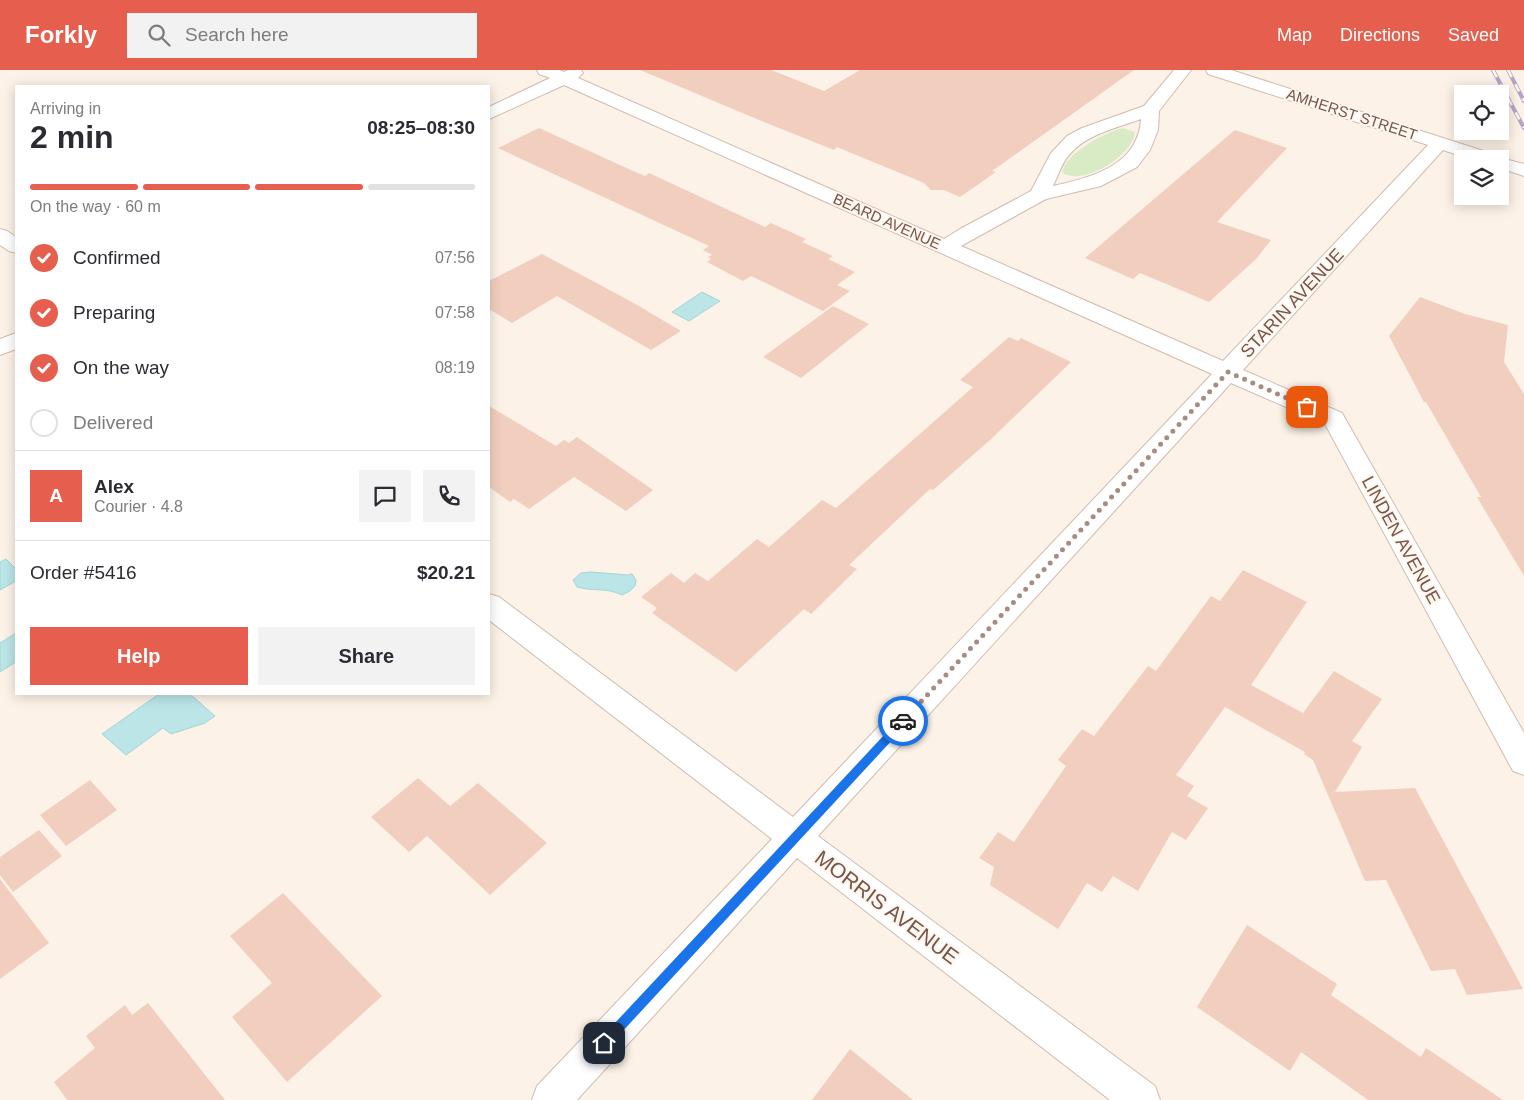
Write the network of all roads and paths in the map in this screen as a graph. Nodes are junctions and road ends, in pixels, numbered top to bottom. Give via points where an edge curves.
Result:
1 (546, 70) edge
2 (1183, 70) edge
3 (1219, 71) edge
4 (573, 74) edge
5 (1150, 110) junction
6 (490, 114) edge
7 (1440, 143) junction
8 (1463, 150) edge
9 (1509, 165) edge
10 (1524, 170) edge
11 (1039, 196) junction
12 (0, 235) edge
13 (15, 246) edge
14 (946, 247) junction
15 (15, 340) edge
16 (0, 348) edge
17 (1228, 372) junction
18 (490, 606) edge
19 (1524, 762) edge
20 (795, 838) junction
21 (552, 1100) edge
22 (1141, 1100) edge

1 - 4 street, BEARD AVENUE
2 - 5 street
3 - 7 street, AMHERST STREET
4 - 6 street
4 - 14 street, BEARD AVENUE
5 - 11 street via 1074,140 1060,153
5 - 11 street via 1149,130 1144,143 1130,162 1094,182
7 - 8 street, AMHERST STREET
7 - 17 street, STARIN AVENUE
9 - 10 street
11 - 14 street
12 - 13 street
14 - 17 street, BEARD AVENUE
15 - 16 street
17 - 19 street, LINDEN AVENUE via 1334,419
17 - 20 street, STARIN AVENUE
18 - 20 street, MORRIS AVENUE
20 - 21 street, STARIN AVENUE
20 - 22 street, MORRIS AVENUE

